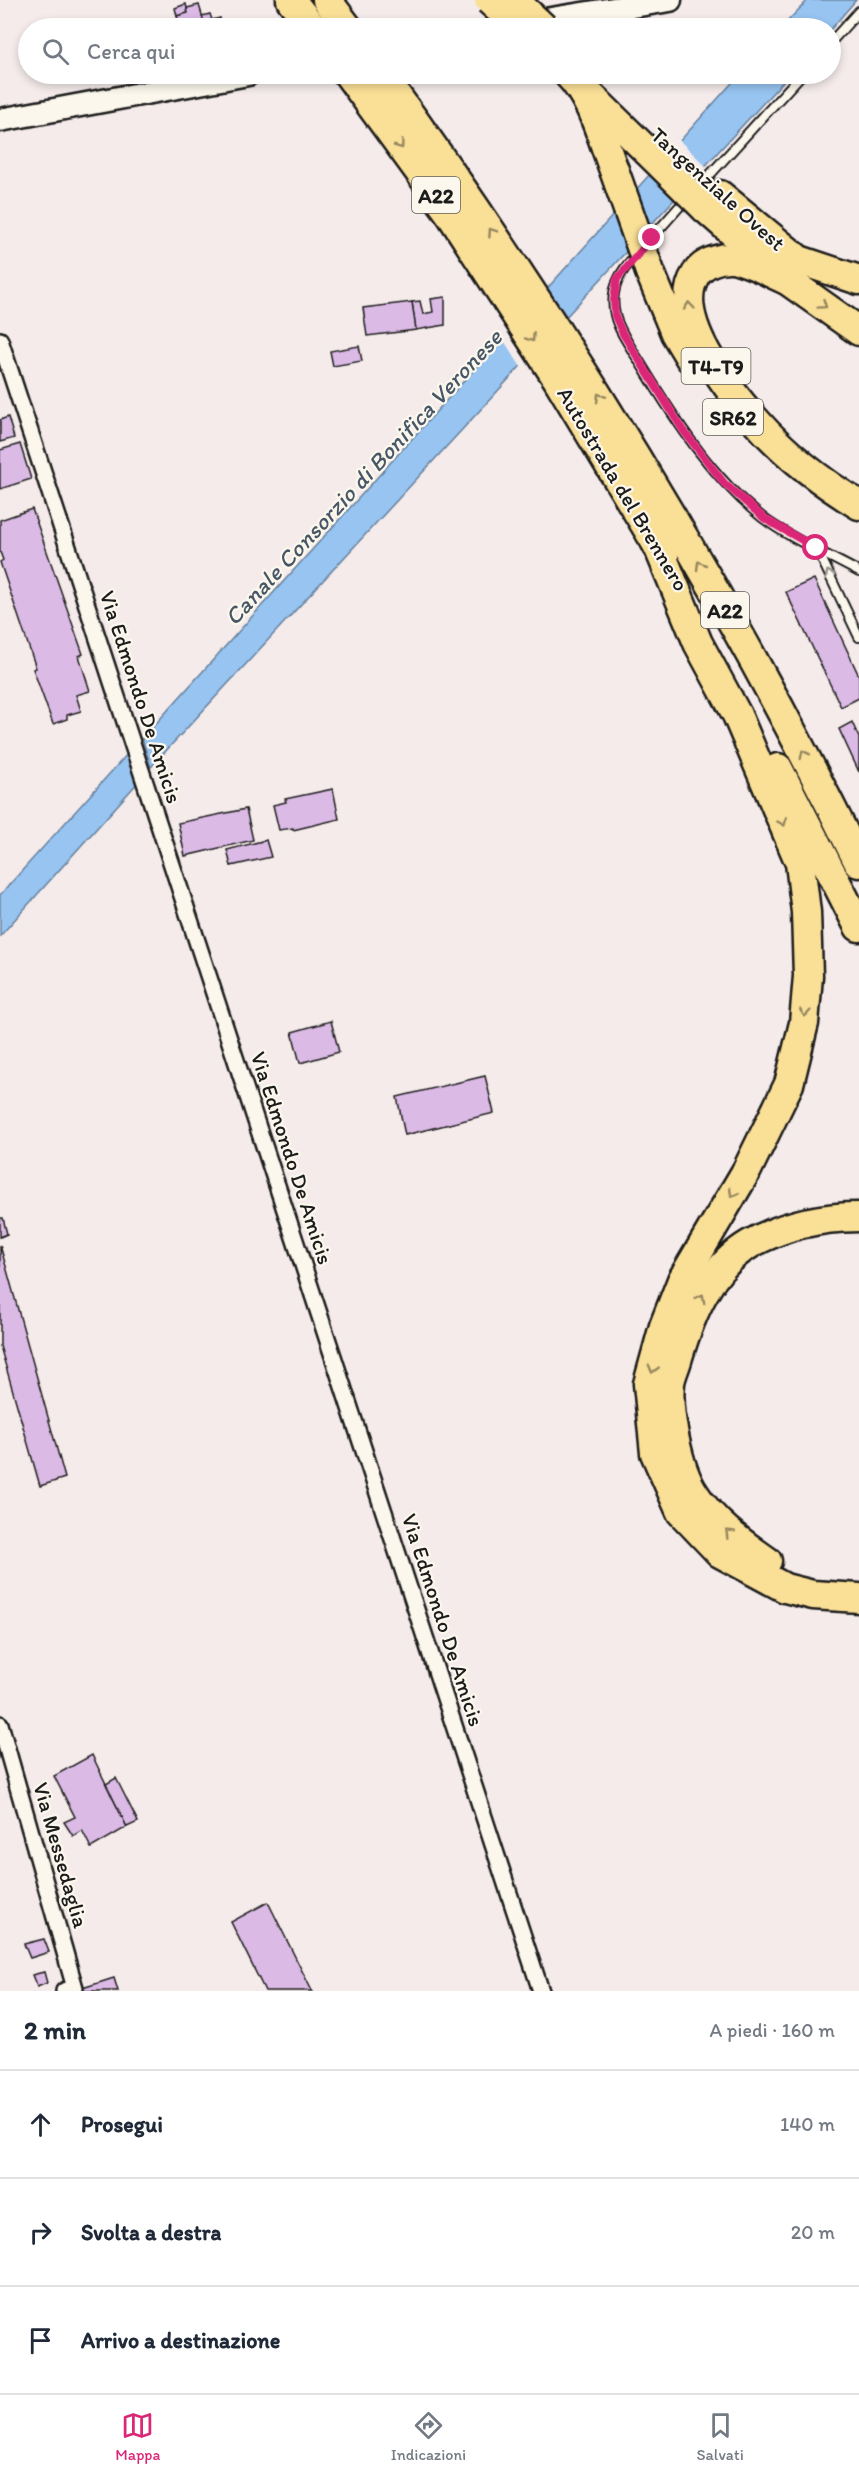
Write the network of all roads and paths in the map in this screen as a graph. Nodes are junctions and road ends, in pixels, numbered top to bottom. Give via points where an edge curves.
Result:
1 (489, 0) edge
2 (514, 0) edge
3 (670, 0) edge
4 (581, 6) edge
5 (859, 11) edge
6 (509, 18) edge
7 (533, 18) edge
8 (534, 18) edge
9 (841, 32) edge
10 (194, 84) edge
11 (581, 84) edge
12 (587, 84) edge
13 (793, 84) edge
14 (380, 87) edge
15 (0, 120) edge
16 (793, 270) junction
17 (859, 280) edge
18 (859, 292) edge
19 (859, 331) edge
20 (0, 340) edge
21 (569, 372) junction
22 (859, 505) edge
23 (859, 526) edge
24 (655, 539) junction
25 (816, 548) junction
26 (859, 572) edge
27 (859, 637) edge
28 (859, 862) edge
29 (859, 927) edge
30 (859, 1217) edge
31 (859, 1579) edge
32 (859, 1598) edge
33 (0, 1724) edge
34 (64, 1991) edge
35 (541, 1991) edge

1 - 6 highway, bridge
2 - 7 highway, bridge
3 - 4 main road
4 - 8 main road
5 - 9 lane
10 - 15 main road
11 - 23 highway, Tangenziale Ovest / SR62, bridge via 650,272 675,333 696,368 750,440 782,472
12 - 16 highway, Tangenziale Ovest / SR62 via 712,202
13 - 25 lane via 628,263 617,279 614,300 615,316 623,334 683,430 724,483 765,519
14 - 21 highway, Autostrada del Brennero / A22 via 451,215 514,288
16 - 17 highway, Tangenziale Ovest / SR62
16 - 18 highway
16 -> 19 highway
22 -> 16 highway, T4-T9 via 807,469 755,420 720,374 692,323 688,297 691,282 706,264 730,258
20 - 35 street, Via Edmondo De Amicis
21 - 24 highway, Autostrada del Brennero / A22
28 -> 21 highway, Autostrada del Brennero / A22 via 764,677 671,513
24 - 29 highway, Autostrada del Brennero / A22
24 -> 32 highway via 698,643 737,715 800,864 808,976 804,1023 789,1084 747,1170 682,1280 664,1326 648,1384 655,1453 681,1512 720,1554 785,1588 813,1595
25 - 26 lane
27 -> 25 lane
31 -> 30 highway via 810,1576 770,1563 731,1536 693,1493 673,1435 670,1383 698,1302 722,1268 748,1245 803,1222
33 - 34 street, Via Messedaglia via 75,1988

